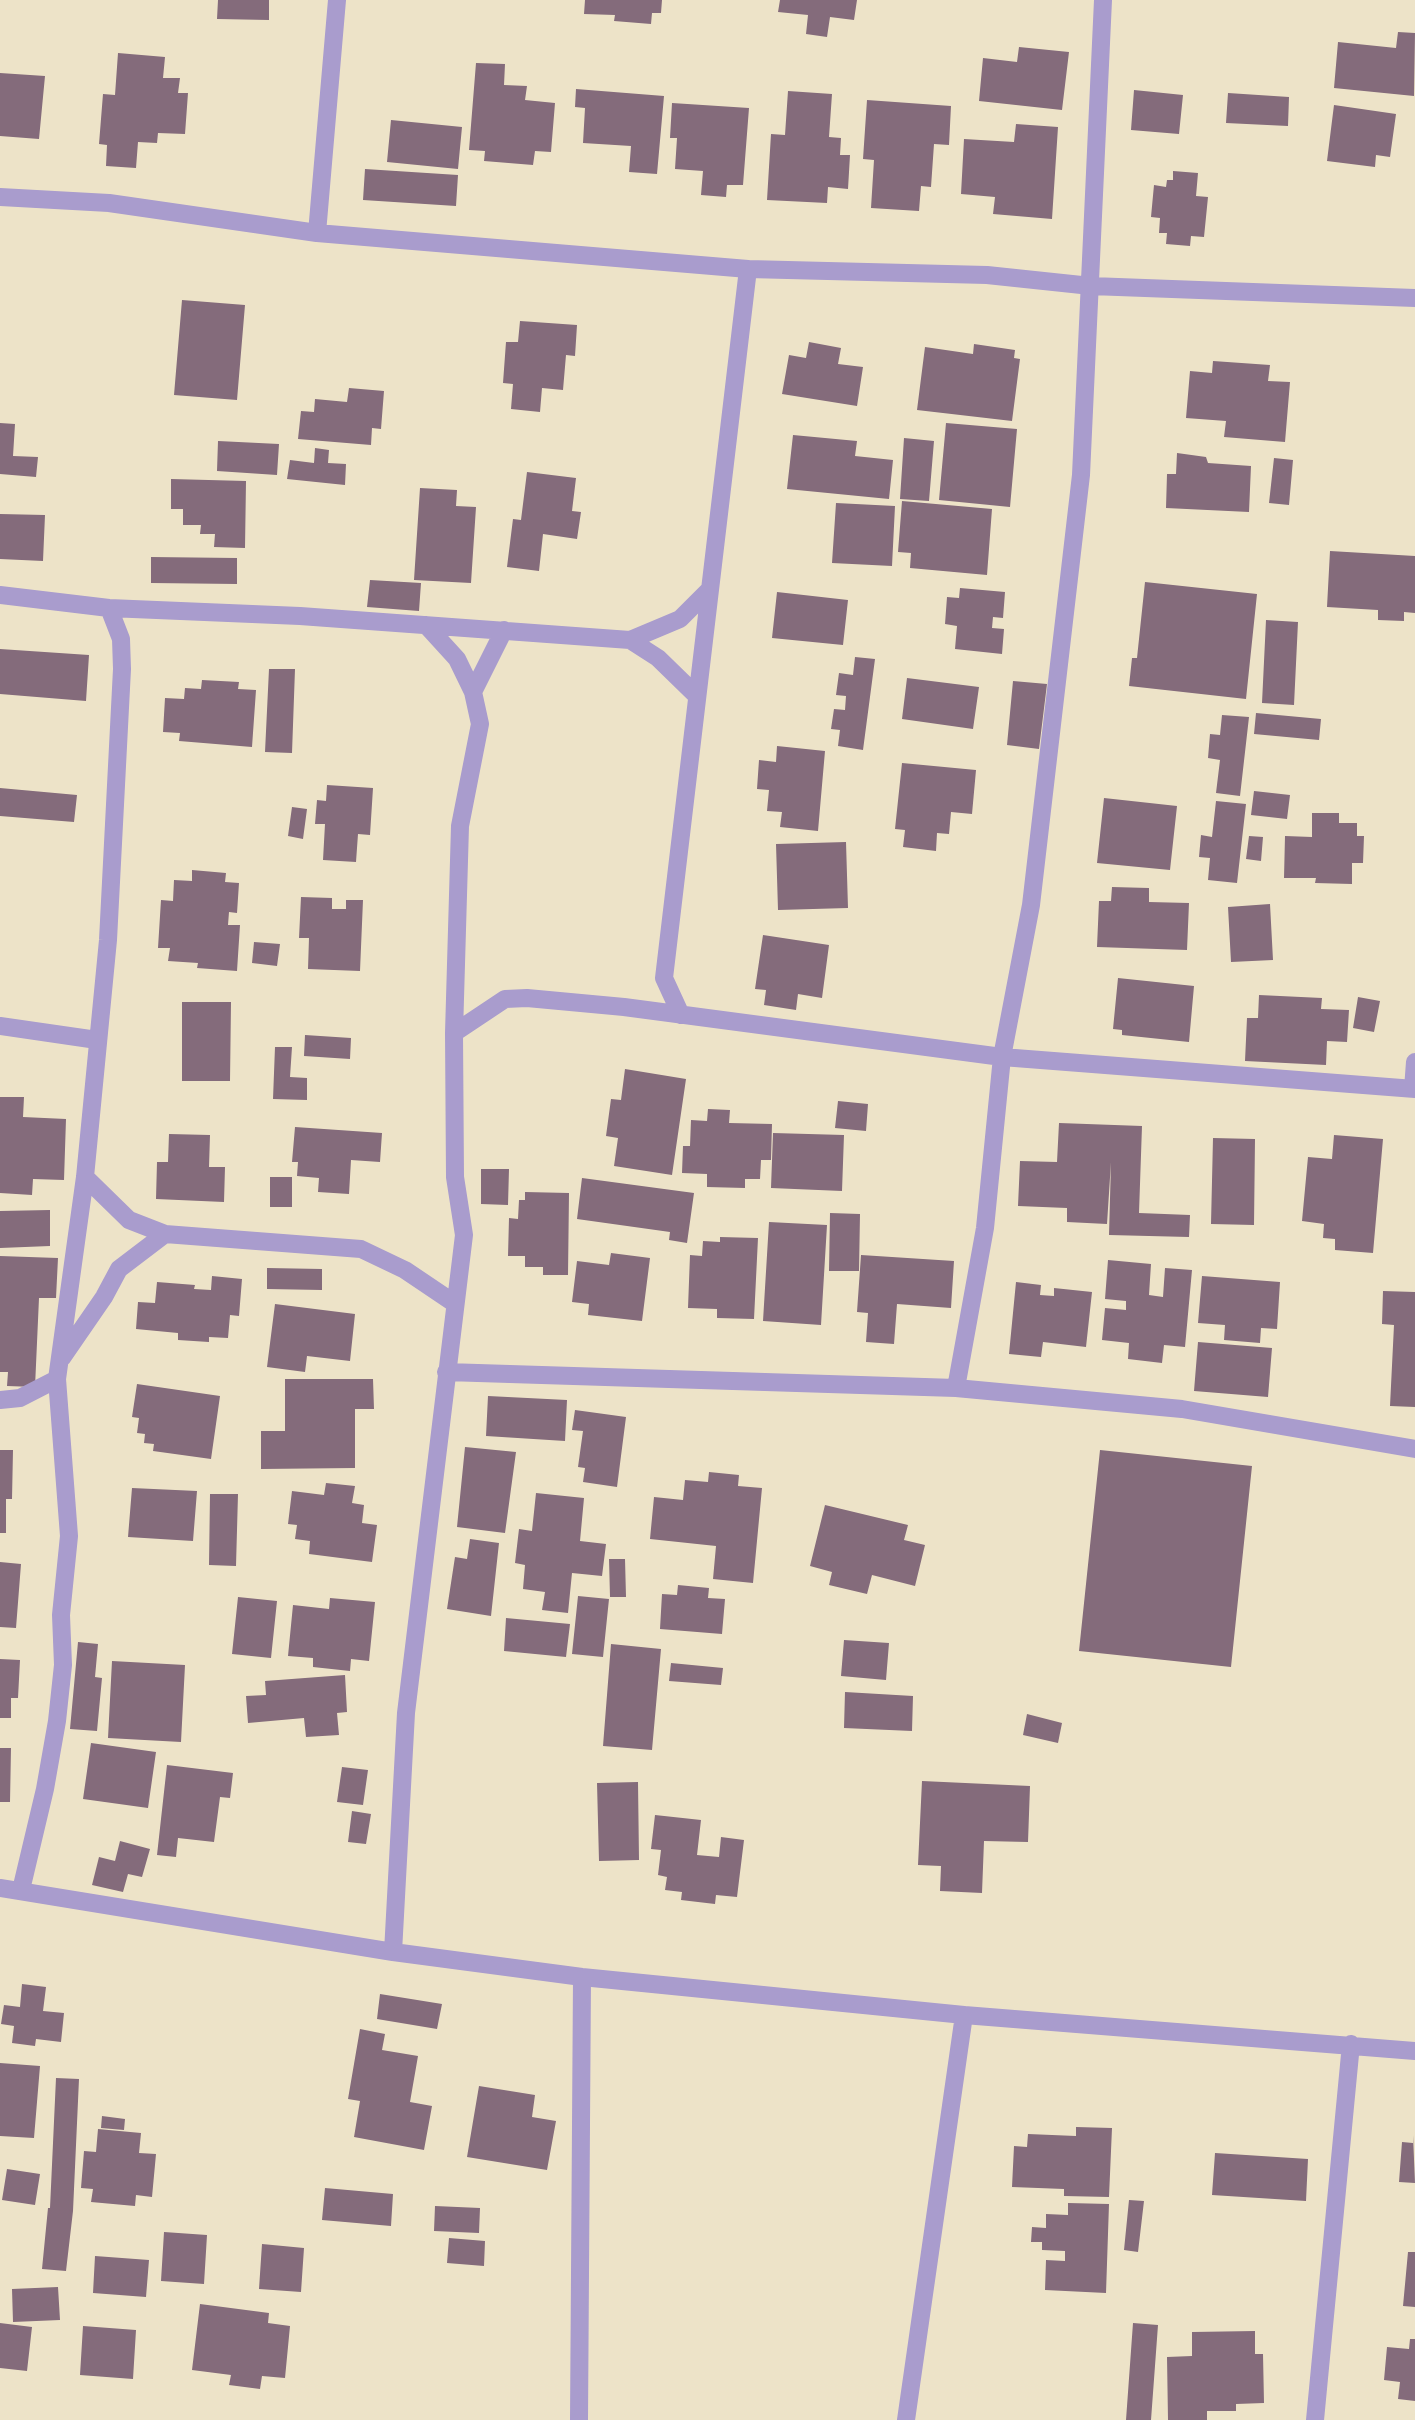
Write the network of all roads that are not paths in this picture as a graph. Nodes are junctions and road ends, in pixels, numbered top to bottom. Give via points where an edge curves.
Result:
1 (337, 0) edge
2 (1103, 0) edge
3 (0, 197) edge
4 (317, 232) junction
5 (748, 269) junction
6 (1091, 286) junction
7 (1415, 298) edge
8 (709, 590) junction
9 (0, 595) edge
10 (109, 608) junction
11 (426, 625) junction
12 (504, 630) junction
13 (630, 640) junction
14 (473, 692) junction
15 (697, 696) junction
16 (681, 1015) junction
17 (0, 1026) edge
18 (454, 1033) junction
19 (97, 1040) junction
20 (1002, 1057) junction
21 (1415, 1062) edge
22 (1414, 1089) edge
23 (85, 1177) junction
24 (165, 1234) junction
25 (454, 1303) junction
26 (58, 1370) junction
27 (446, 1372) junction
28 (956, 1388) junction
29 (0, 1400) edge
30 (1415, 1449) edge
31 (0, 1888) edge
32 (21, 1890) junction
33 (393, 1952) junction
34 (582, 1977) junction
35 (964, 2015) junction
36 (1351, 2044) junction
37 (1415, 2051) edge
38 (579, 2420) edge
39 (906, 2420) edge
40 (1315, 2420) edge

1 - 4 street
2 - 6 street
3 - 4 street via 109,203
4 - 5 street
5 - 6 street via 987,275
5 - 8 street
6 - 7 street
6 - 20 street via 1082,475 1031,905
8 - 13 street via 680,619
8 - 15 street
9 - 10 street
10 - 11 street
10 - 19 street via 121,639 122,669 108,940
11 - 12 street
11 - 14 street via 458,658
12 - 13 street
12 - 14 street
13 - 15 street via 658,658
14 - 18 street via 480,724 460,826
15 - 16 street via 664,978
16 - 18 street via 505,999
16 - 20 street
17 - 19 street
18 - 25 street via 455,1177 464,1234
19 - 23 street
20 - 22 street
20 - 28 street via 985,1228
21 - 22 street
23 - 24 street via 129,1220
23 - 26 street
24 - 25 street via 361,1249 405,1270
24 - 26 street via 119,1269
25 - 27 street
26 - 29 street via 20,1398
26 - 32 street via 69,1536 61,1615 63,1665 45,1790
27 - 28 street
27 - 33 street via 406,1713
28 - 30 street via 1182,1409
31 - 32 street
32 - 33 street
33 - 34 street
34 - 35 street
34 - 38 street
35 - 36 street
35 - 39 street
36 - 37 street
36 - 40 street

